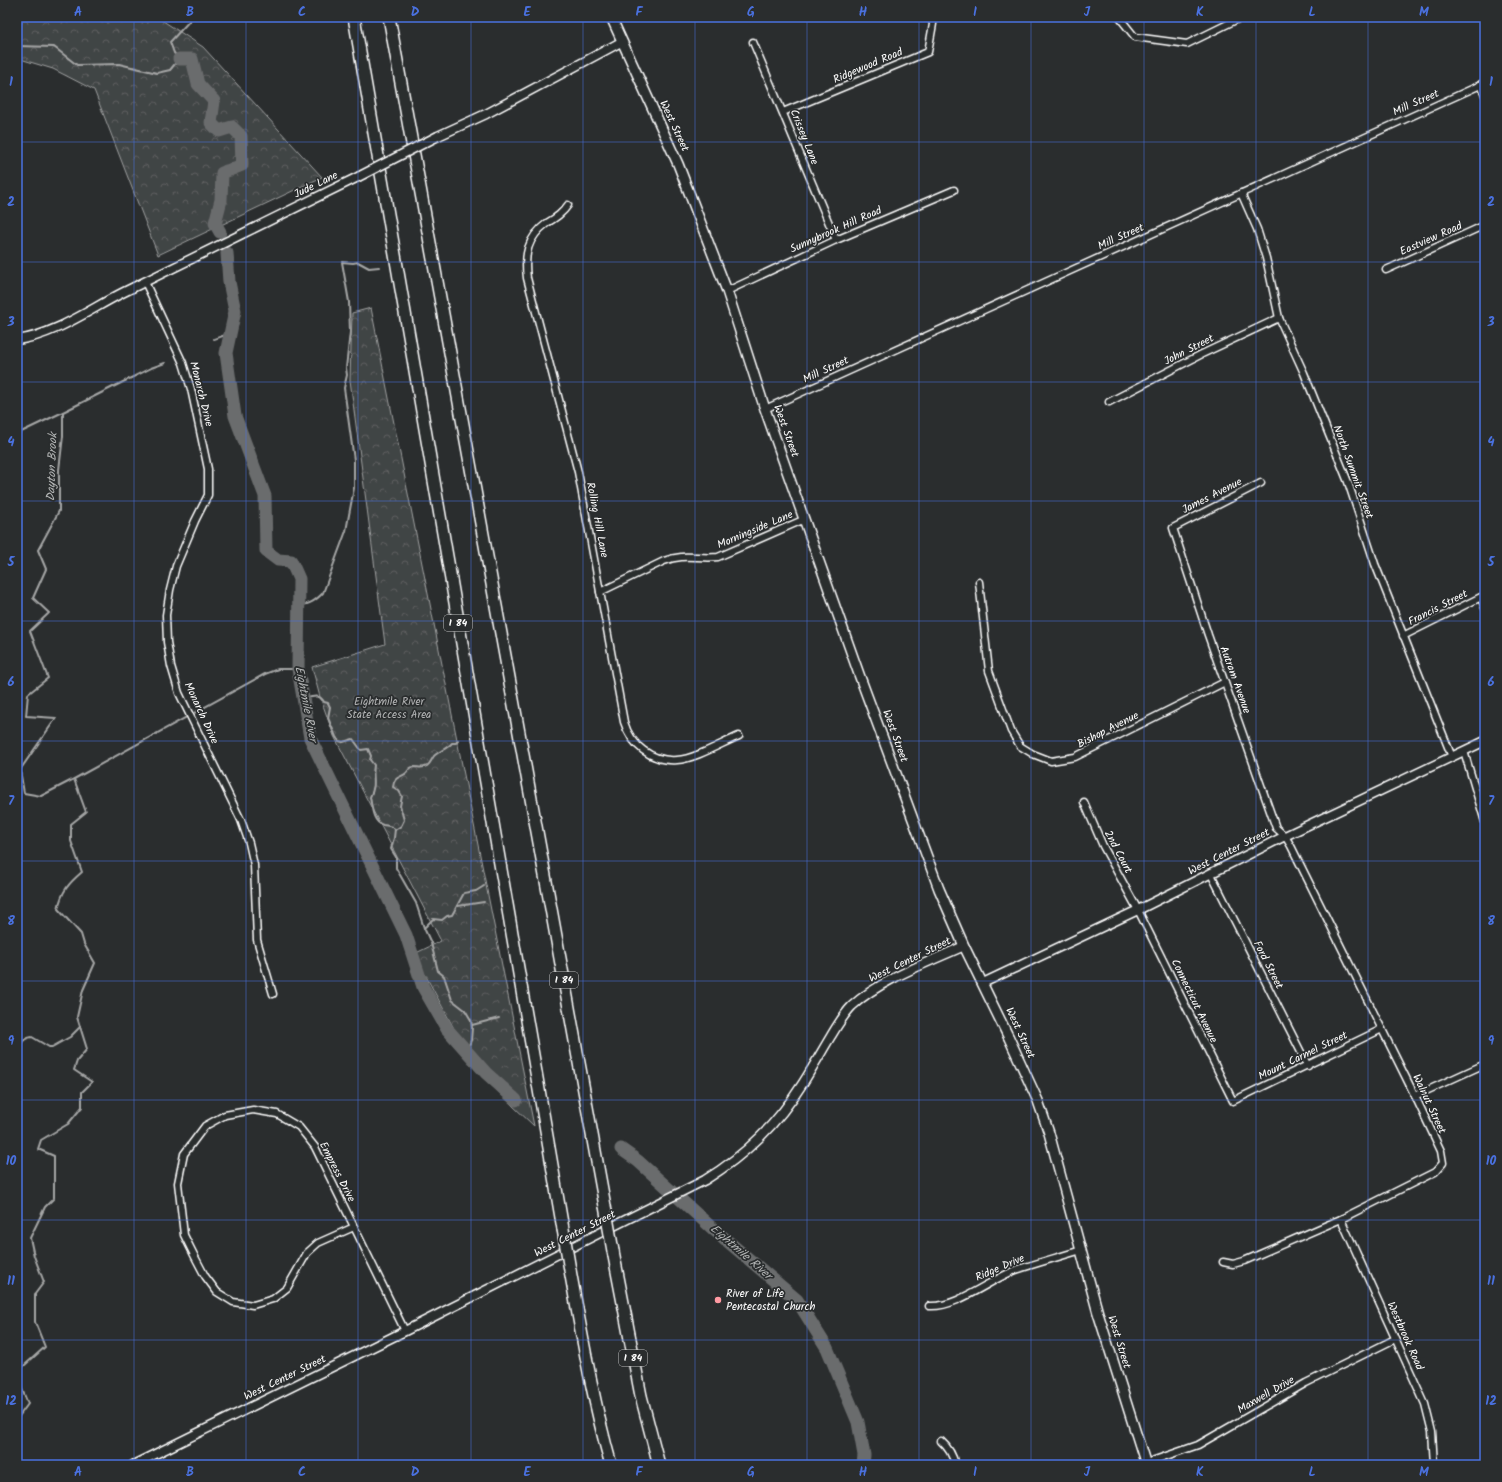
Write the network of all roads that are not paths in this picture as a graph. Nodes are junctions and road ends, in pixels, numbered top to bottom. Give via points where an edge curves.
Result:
1 (354, 17) edge
2 (390, 17) edge
3 (611, 17) edge
4 (931, 17) edge
5 (1119, 17) edge
6 (1242, 17) edge
7 (622, 42) junction
8 (753, 42) dead end
9 (1483, 84) edge
10 (1485, 95) edge
11 (783, 112) junction
12 (954, 190) dead end
13 (1241, 193) junction
14 (568, 205) dead end
15 (1485, 225) edge
16 (836, 240) junction
17 (1386, 270) dead end
18 (145, 282) junction
19 (726, 291) junction
20 (1279, 318) junction
21 (17, 340) edge
22 (1109, 402) dead end
23 (765, 409) junction
24 (1261, 483) dead end
25 (805, 519) junction
26 (1173, 528) joint
27 (979, 582) dead end
28 (600, 592) junction
29 (1485, 608) edge
30 (1403, 636) junction
31 (1226, 682) junction
32 (739, 736) dead end
33 (1485, 741) edge
34 (1464, 751) junction
35 (1452, 757) junction
36 (1084, 802) dead end
37 (1485, 822) edge
38 (1285, 836) junction
39 (1211, 874) junction
40 (1138, 910) junction
41 (964, 946) junction
42 (982, 983) junction
43 (273, 994) dead end
44 (1382, 1029) junction
45 (1485, 1064) edge
46 (1308, 1066) junction
47 (1415, 1096) junction
48 (1233, 1101) joint
49 (1340, 1219) junction
50 (354, 1227) junction
51 (1081, 1250) junction
52 (1223, 1262) dead end
53 (929, 1306) dead end
54 (405, 1331) junction
55 (1395, 1339) junction
56 (940, 1441) dead end
57 (1146, 1464) edge
58 (133, 1465) edge
59 (611, 1465) edge
60 (658, 1465) edge
61 (955, 1465) edge
62 (1434, 1465) edge

1 - 59 highway, I 84, bridge via 570,1270 594,1399
2 - 60 highway, I 84, bridge via 394,51 613,1251 639,1389
3 - 7 main road, West Street
4 - 11 street, Ridgewood Road via 933,24 928,52
5 - 6 street via 1134,37 1187,44
7 - 18 street, Jude Lane, bridge via 486,114
7 - 19 main road, West Street via 678,164
8 - 11 street, Crissey Lane
9 - 10 street
9 - 13 street, Mill Street
11 - 16 street, Crissey Lane
12 - 16 street, Sunnybrook Hill Road
13 - 20 street, North Summit Street via 1257,229 1266,258
13 - 23 street, Mill Street
14 - 28 street, Rolling Hill Lane via 564,212 537,233 530,242 525,266 578,472
15 - 17 street, Eastview Road
16 - 19 street, Sunnybrook Hill Road
18 - 21 street, Jude Lane via 58,327
18 - 43 street, Monarch Drive via 183,362 208,469 208,495 176,566 170,590 166,615 171,666 179,693 241,820 249,843 254,865 257,940
19 - 23 main road, West Street
20 - 22 street, John Street
20 - 30 street, North Summit Street via 1348,482 1375,564
23 - 25 main road, West Street
24 - 26 street, James Avenue
25 - 28 street, Morningside Lane via 718,557 674,557
25 - 41 main road, West Street via 911,816
26 - 31 street, Autram Avenue
27 - 31 street, Bishop Avenue via 989,671 1010,731 1020,746 1033,754 1051,761 1075,757
28 - 32 street, Rolling Hill Lane via 624,722 627,733 634,742 651,756 677,760
29 - 30 street, Francis Street via 1481,597
30 - 35 street, North Summit Street
31 - 38 street, Autram Avenue via 1276,828
33 - 34 street, West Center Street
34 - 35 street, West Center Street
34 - 37 street
35 - 38 street, West Center Street
36 - 40 street, 2nd Court via 1103,846
38 - 39 street, West Center Street
38 - 44 street, Walnut Street
39 - 40 street, West Center Street
39 - 46 street, Ford Street
40 - 42 street, West Center Street
40 - 48 street, Connecticut Avenue
41 - 42 main road, West Street
41 - 54 street, West Center Street via 882,984 851,1007 775,1122 760,1139 723,1169 686,1191
42 - 51 main road, West Street via 1038,1101
44 - 46 street, Mount Carmel Street
44 - 47 street, Walnut Street
45 - 47 street
46 - 48 street, Mount Carmel Street
47 - 49 street, Walnut Street via 1441,1151 1443,1163 1435,1172
49 - 52 street, Walnut Street via 1244,1261 1233,1264
49 - 55 street, Westbrook Road
50 - 50 street, Empress Drive via 315,1147 299,1127 277,1114 253,1110 225,1115 205,1126 184,1154 178,1183 184,1235 204,1276 218,1292 233,1302 253,1305 273,1299 287,1288 307,1253 318,1243
50 - 54 street, Empress Drive
51 - 53 street, Ridge Drive via 997,1278 952,1302
51 - 57 main road, West Street via 1098,1313
54 - 58 street, West Center Street
55 - 57 street, Maxwell Drive via 1306,1383 1198,1446
55 - 62 street, Westbrook Road via 1425,1404
56 - 61 street via 948,1447

